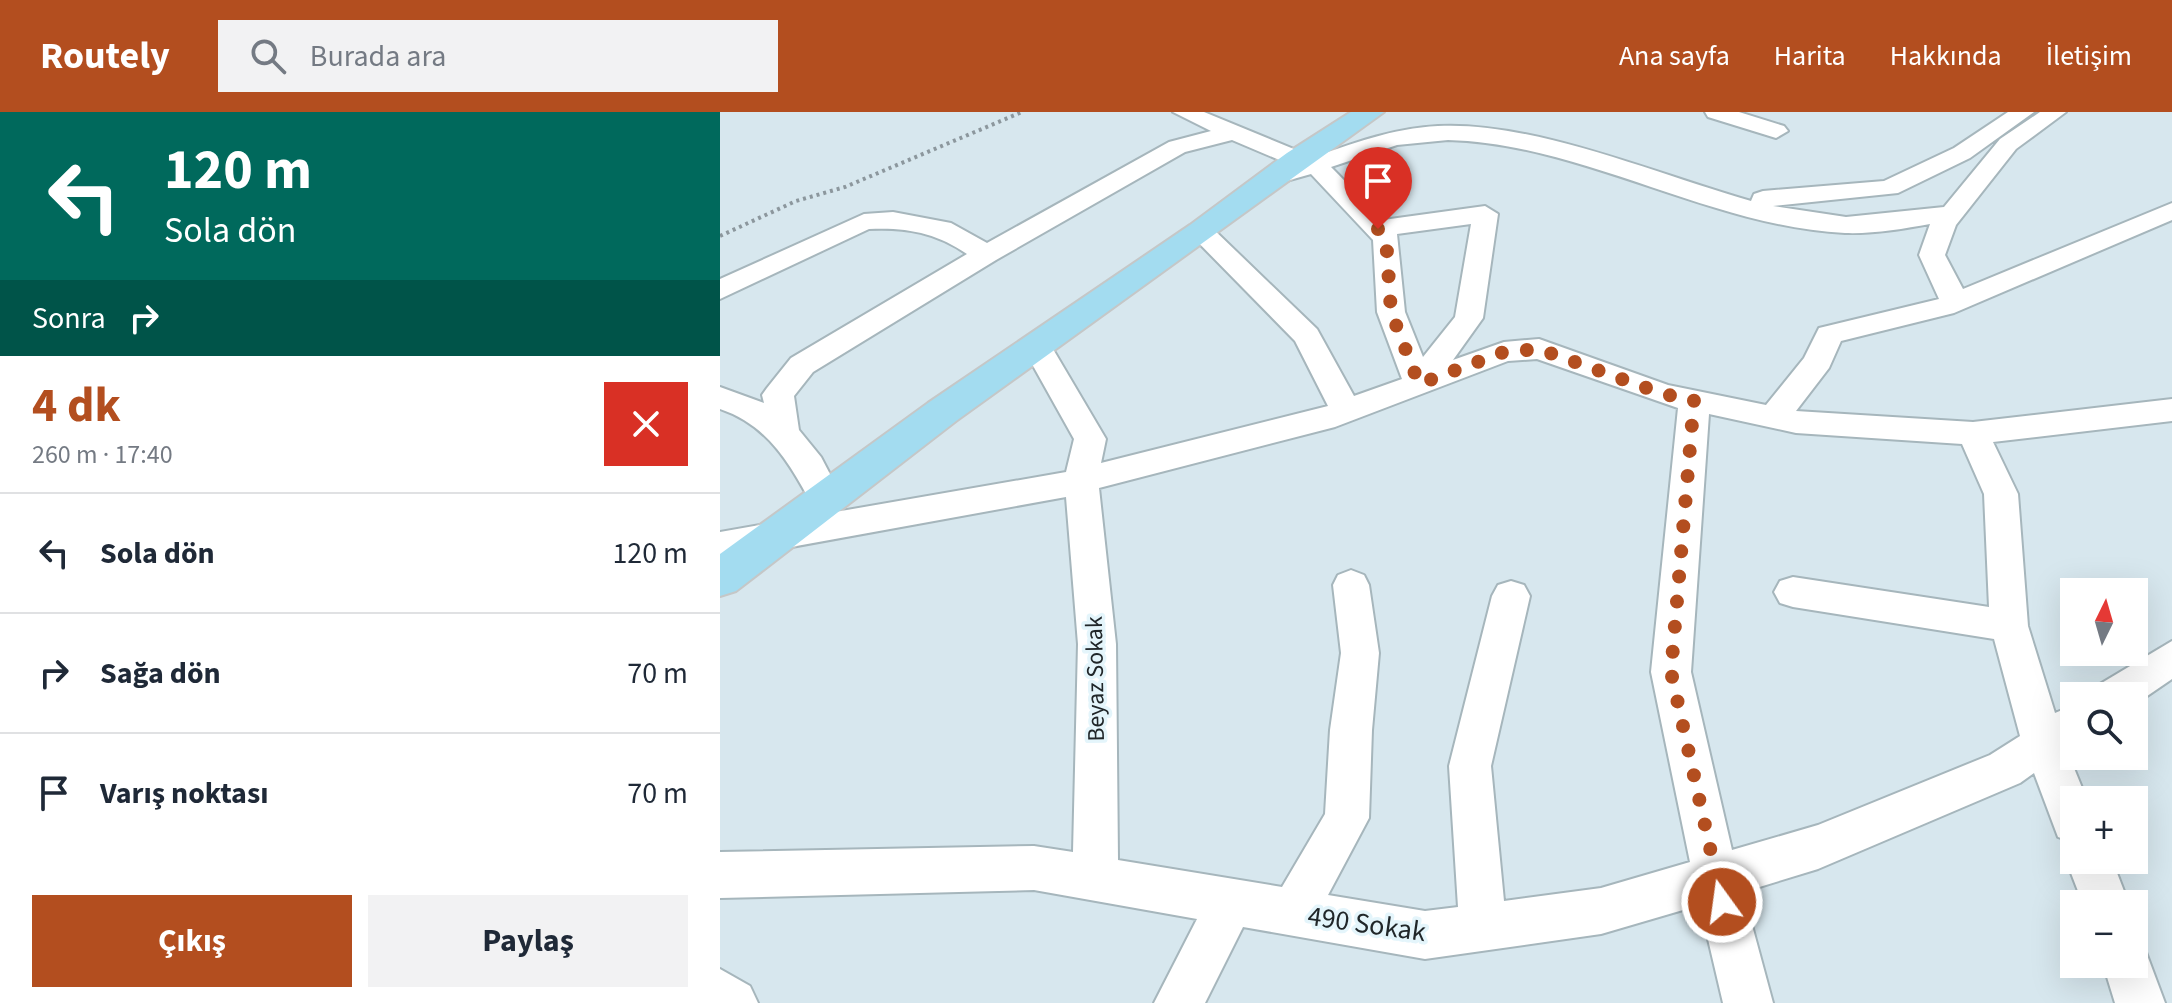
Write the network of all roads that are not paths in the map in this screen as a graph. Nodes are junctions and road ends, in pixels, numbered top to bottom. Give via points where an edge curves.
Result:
1 (1184, 112) edge
2 (1370, 112) edge
3 (1716, 112) edge
4 (2023, 112) edge
5 (2055, 112) edge
6 (1776, 131) dead end
7 (1232, 133) junction
8 (1295, 168) junction
9 (1733, 202) junction
10 (1952, 213) junction
11 (2166, 222) edge
12 (1378, 229) junction
13 (1201, 232) junction
14 (986, 254) junction
15 (720, 290) edge
16 (1955, 302) junction
17 (1037, 346) junction
18 (1419, 384) junction
19 (720, 398) edge
20 (1694, 400) junction
21 (2172, 410) edge
22 (1346, 411) junction
23 (1774, 417) junction
24 (783, 430) junction
25 (1973, 433) junction
26 (1081, 480) junction
27 (826, 499) junction
28 (777, 536) junction
29 (720, 546) edge
30 (720, 578) edge
31 (1351, 585) dead end
32 (1793, 592) dead end
33 (1511, 596) dead end
34 (2009, 626) junction
35 (2172, 658) edge
36 (2135, 682) edge
37 (2059, 733) edge
38 (2068, 786) edge
39 (720, 875) edge
40 (1716, 877) junction
41 (1095, 878) junction
42 (1231, 902) junction
43 (1293, 913) junction
44 (1483, 928) junction
45 (2132, 978) edge
46 (720, 994) edge
47 (733, 1003) edge
48 (1179, 1003) edge
49 (1748, 1003) edge
50 (2140, 1003) edge

1 - 7 street
2 - 8 main road
3 - 6 street
4 - 9 street via 1962,153 1889,188
5 - 10 street via 2008,144
7 - 8 street
7 - 14 street via 1177,147
8 - 9 street via 1404,136 1438,132 1500,138 1586,156
8 - 12 street
8 - 13 main road
9 - 10 street via 1835,225
10 - 16 street via 1932,255
11 - 16 street
12 - 18 street via 1386,238 1391,312
12 - 18 street via 1485,214 1469,318
13 - 17 main road
13 - 22 street via 1307,336
14 - 15 street via 951,231 893,220 864,222
14 - 24 street via 802,365 778,395
16 - 23 street via 1829,335 1818,361
17 - 26 street, Beyaz Sokak via 1090,439
17 - 27 main road
18 - 20 street via 1504,352 1539,349
18 - 22 street
19 - 24 street
20 - 23 street
20 - 40 street via 1671,672
21 - 25 street
22 - 26 street
23 - 25 street
24 - 27 street via 816,474
25 - 34 street via 2001,494
26 - 28 street
26 - 41 street, Beyaz Sokak via 1097,644
27 - 28 main road
28 - 29 street
28 - 30 main road
31 - 43 street via 1360,653 1347,818
32 - 34 street
33 - 44 street via 1470,766
34 - 37 street
35 - 36 street
37 - 38 street
37 - 40 street, 490 Sokak via 2005,769 1818,847
39 - 41 street, 490 Sokak via 1034,868
40 - 44 street, 490 Sokak via 1601,911
40 - 49 street
41 - 42 street, 490 Sokak
42 - 43 street, 490 Sokak
42 - 48 street
43 - 44 street, 490 Sokak via 1425,935
45 - 50 street
46 - 47 street

